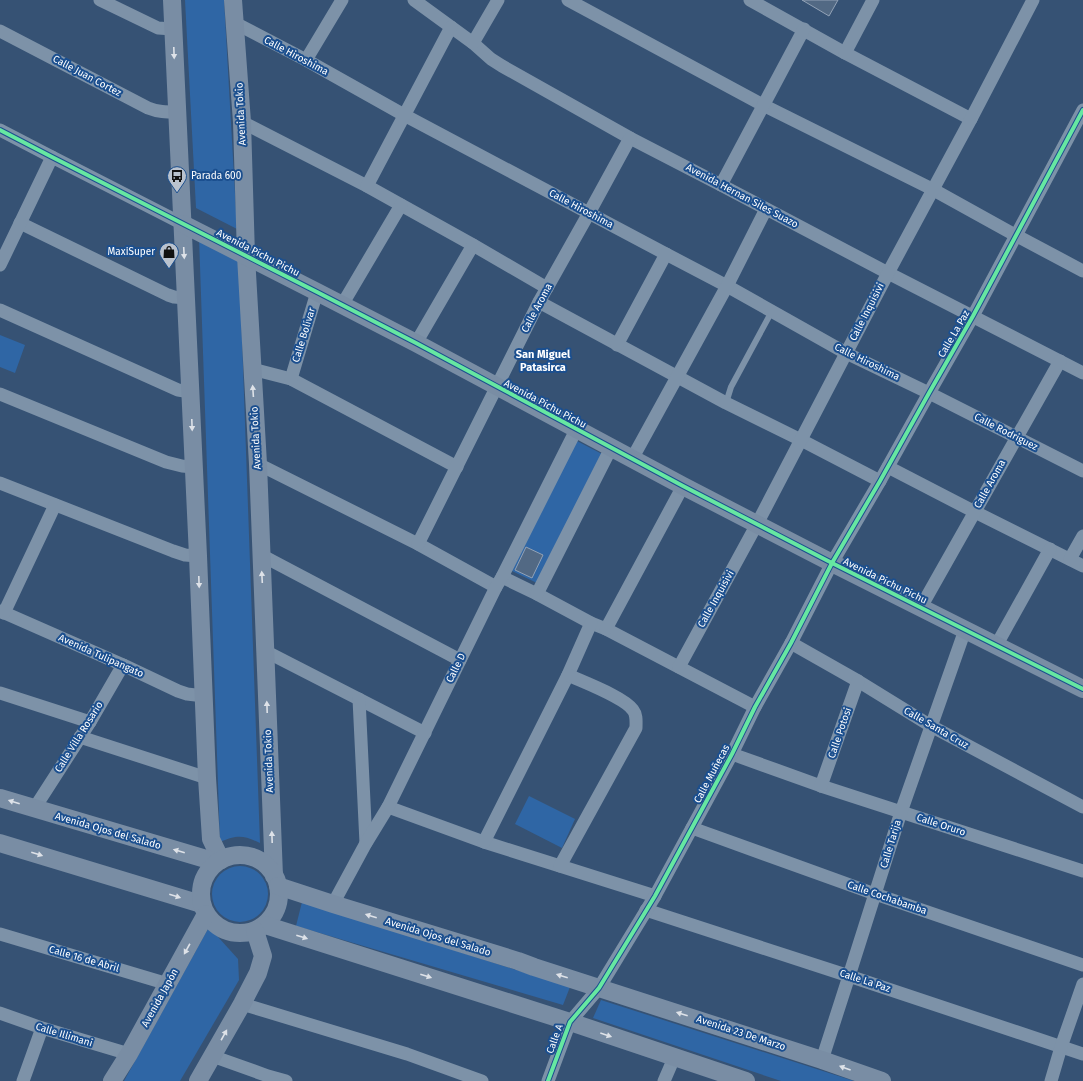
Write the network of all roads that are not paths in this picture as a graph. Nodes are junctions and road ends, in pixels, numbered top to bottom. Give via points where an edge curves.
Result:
1 (100, 0) edge
2 (172, 0) edge
3 (233, 0) edge
4 (342, 0) edge
5 (414, 0) edge
6 (498, 0) edge
7 (568, 0) edge
8 (750, 0) edge
9 (873, 0) edge
10 (1033, 0) edge
11 (235, 23) junction
12 (451, 27) junction
13 (173, 29) junction
14 (804, 29) junction
15 (0, 31) edge
16 (473, 43) junction
17 (845, 52) junction
18 (306, 60) junction
19 (763, 105) junction
20 (1083, 110) edge
21 (177, 112) junction
22 (404, 115) junction
23 (971, 119) junction
24 (242, 122) junction
25 (0, 130) edge
26 (630, 138) junction
27 (52, 157) junction
28 (721, 185) junction
29 (367, 186) junction
30 (932, 189) junction
31 (401, 204) junction
32 (766, 209) junction
33 (589, 213) junction
34 (20, 223) junction
35 (183, 224) junction
36 (1017, 236) junction
37 (473, 244) junction
38 (666, 254) junction
39 (246, 256) junction
40 (0, 265) edge
41 (1083, 270) edge
42 (888, 273) junction
43 (727, 286) junction
44 (547, 288) junction
45 (317, 292) junction
46 (186, 298) junction
47 (539, 302) junction
48 (342, 305) junction
49 (0, 310) edge
50 (772, 311) junction
51 (974, 316) junction
52 (416, 343) junction
53 (617, 345) junction
54 (846, 353) junction
55 (1060, 361) junction
56 (252, 369) junction
57 (1083, 373) edge
58 (678, 377) junction
59 (291, 379) junction
60 (497, 387) junction
61 (191, 392) junction
62 (929, 393) junction
63 (0, 394) edge
64 (726, 403) junction
65 (576, 430) junction
66 (1016, 437) junction
67 (801, 440) junction
68 (611, 448) junction
69 (632, 459) junction
70 (258, 464) junction
71 (457, 466) junction
72 (194, 467) junction
73 (888, 467) junction
74 (1083, 471) edge
75 (880, 481) junction
76 (0, 483) edge
77 (683, 486) junction
78 (55, 505) junction
79 (975, 512) junction
80 (757, 524) junction
81 (1083, 536) edge
82 (418, 544) junction
83 (1050, 549) junction
84 (261, 554) junction
85 (198, 556) junction
86 (1070, 559) junction
87 (832, 564) junction
88 (1083, 566) edge
89 (499, 582) junction
90 (536, 594) junction
91 (921, 607) junction
92 (2, 612) edge
93 (591, 623) junction
94 (606, 629) junction
95 (965, 630) junction
96 (791, 643) junction
97 (996, 646) junction
98 (265, 651) junction
99 (460, 660) junction
100 (123, 665) junction
101 (679, 667) junction
102 (568, 675) junction
103 (858, 681) junction
104 (1083, 689) edge
105 (0, 693) edge
106 (204, 696) junction
107 (359, 699) junction
108 (755, 707) junction
109 (90, 722) junction
110 (930, 726) junction
111 (424, 733) junction
112 (80, 737) junction
113 (732, 754) junction
114 (207, 778) junction
115 (821, 786) junction
116 (0, 798) edge
117 (388, 807) junction
118 (1083, 807) edge
119 (34, 809) junction
120 (901, 812) junction
121 (692, 828) junction
122 (484, 842) junction
123 (0, 843) edge
124 (366, 843) junction
125 (219, 861) junction
126 (560, 866) junction
127 (1083, 871) edge
128 (276, 881) junction
129 (875, 894) junction
130 (655, 896) junction
131 (333, 904) junction
132 (204, 909) junction
133 (646, 910) junction
134 (260, 928) junction
135 (0, 934) edge
136 (1083, 965) edge
137 (850, 976) junction
138 (168, 984) junction
139 (1083, 984) edge
140 (599, 988) junction
141 (242, 1004) junction
142 (0, 1013) edge
143 (570, 1022) junction
144 (42, 1028) junction
145 (1061, 1047) junction
146 (129, 1054) junction
147 (1083, 1054) edge
148 (212, 1056) junction
149 (674, 1058) junction
150 (822, 1060) junction
151 (268, 1079) edge
152 (23, 1081) edge
153 (112, 1081) edge
154 (198, 1081) edge
155 (286, 1081) edge
156 (482, 1081) edge
157 (548, 1081) edge
158 (664, 1081) edge
159 (746, 1081) edge
160 (882, 1081) edge
161 (1051, 1081) edge

1 - 13 street via 158,28
2 - 13 street
3 - 11 street, Avenida Tokio
4 - 18 street
5 - 12 street, Avenida Hernan Siles Suazo
6 - 16 street
7 - 19 street
8 - 14 street
9 - 17 street
10 - 23 street, Calle Inquisivi
11 - 18 street, Calle Hiroshima
11 - 24 street, Avenida Tokio
12 - 16 street, Avenida Hernan Siles Suazo
12 - 22 street
13 -> 21 street
14 - 17 street
14 - 19 street
15 - 21 street, Calle Juan Cortez via 148,108
16 - 26 street, Avenida Hernan Siles Suazo via 502,66
17 - 23 street
18 - 22 street, Calle Hiroshima
19 - 28 street
19 - 30 street
20 - 36 street, Calle La Paz
21 - 35 street
22 - 29 street
22 - 33 street, Calle Hiroshima
23 - 30 street, Calle Inquisivi
24 - 29 street
24 - 39 street, Avenida Tokio
25 - 27 street, Avenida Pichu Pichu
26 - 28 street, Avenida Hernan Siles Suazo
26 - 33 street, Calle Aroma
27 - 34 street
27 - 35 street, Avenida Pichu Pichu
28 - 32 street, Avenida Hernan Siles Suazo
29 - 31 street
30 - 36 street
30 - 42 street, Calle Inquisivi
31 - 37 street
31 - 48 street
32 - 42 street, Avenida Hernan Siles Suazo
32 - 43 street
33 - 38 street, Calle Hiroshima
33 - 44 street, Calle Aroma
34 - 40 street
34 - 46 street via 168,295
35 - 39 street, Avenida Pichu Pichu
35 -> 46 street
36 - 41 street
36 - 51 street, Calle La Paz
37 - 44 street
37 - 52 street
38 - 43 street, Calle Hiroshima
38 - 53 street
39 - 45 street, Avenida Pichu Pichu
39 - 56 street, Avenida Tokio
42 - 51 street, Avenida Hernan Siles Suazo
42 - 54 street, Calle Inquisivi
43 - 50 street, Calle Hiroshima
43 - 58 street
44 - 47 street, Calle Aroma
45 - 48 street, Avenida Pichu Pichu
45 - 59 street, Calle Bolívar
46 - 61 street
47 - 53 street
47 - 60 street, Calle Aroma
48 - 52 street, Avenida Pichu Pichu
49 - 61 street via 178,390
50 - 54 street, Calle Hiroshima
50 - 64 lane via 731,387
51 - 55 street, Avenida Hernan Siles Suazo
51 - 62 street, Calle La Paz
52 - 60 street, Avenida Pichu Pichu
53 - 58 street
54 - 62 street, Calle Hiroshima
54 - 67 street, Calle Inquisivi
55 - 57 street, Avenida Hernan Siles Suazo
55 - 66 street, Calle Aroma
56 - 59 street
70 -> 56 street, Avenida Tokio
58 - 64 street
58 - 69 street
59 - 71 street
60 - 65 street, Avenida Pichu Pichu
60 - 71 street, Calle Aroma
61 -> 72 street
62 - 66 street, Calle Rodriguez
62 - 73 street, Calle La Paz
63 - 72 street via 166,462
64 - 67 street
65 - 68 street, Avenida Pichu Pichu
65 - 89 street, Calle D
66 - 74 street, Calle Rodriguez
66 - 79 street, Calle Aroma
67 - 75 street
67 - 80 street, Calle Inquisivi
68 - 69 street, Avenida Pichu Pichu
68 - 90 street
69 - 77 street, Avenida Pichu Pichu
70 - 82 street
70 - 84 street, Avenida Tokio
71 - 82 street, Calle Aroma
72 - 85 street
73 - 75 street, Calle La Paz
73 - 79 street
75 - 87 street, Calle La Paz
76 - 78 street
77 - 80 street, Avenida Pichu Pichu
77 - 94 street
78 - 85 street via 173,551
78 - 92 street
79 - 83 street
79 - 91 street, Calle Aroma
80 - 87 street, Avenida Pichu Pichu
80 - 101 street, Calle Inquisivi
81 - 86 street
82 - 89 street
83 - 86 street
83 - 97 street
98 -> 84 street, Avenida Tokio
84 - 99 street
85 -> 106 street
86 - 88 street
87 - 91 street, Avenida Pichu Pichu
87 - 96 street, Calle Muñecas
89 - 90 street
89 - 99 street, Calle D
90 - 93 street
91 - 95 street, Avenida Pichu Pichu
92 - 100 street, Avenida Tulipangato
93 - 94 street
93 - 102 street
94 - 101 street
95 - 97 street, Avenida Pichu Pichu
95 - 110 street, Calle Tarija
96 - 103 street, Calle Santa Cruz
96 - 108 street, Calle Muñecas
97 - 104 street, Avenida Pichu Pichu
98 - 107 street
128 -> 98 street, Avenida Tokio
99 - 111 street, Calle D
100 - 106 street, Avenida Tulipangato via 178,691
100 - 109 street, Calle Villa Rosario
101 - 108 street
102 - 122 street
102 - 126 street via 627,704 634,710 636,728
103 - 110 street, Calle Santa Cruz
103 - 115 street, Calle Potosi
105 - 109 street
106 - 114 street
107 - 111 street
107 - 124 street
108 - 113 street, Calle Muñecas
109 - 112 street, Calle Villa Rosario
110 - 118 street, Calle Santa Cruz
110 - 120 street, Calle Tarija
111 - 117 street, Calle D
112 - 114 street
112 - 119 street, Calle Villa Rosario
113 - 115 street, Calle Oruro
113 - 121 street, Calle Muñecas
114 - 125 street via 211,839
115 - 120 street, Calle Oruro
119 -> 116 street, Avenida Ojos del Salado
117 - 122 street
117 - 124 street, Calle D
125 -> 119 street, Avenida Ojos del Salado
120 - 127 street, Calle Oruro
120 - 129 street, Calle Tarija
121 - 129 street, Calle Cochabamba
121 - 130 street, Calle Muñecas
122 - 126 street
123 -> 132 street
124 - 131 street, Calle D
125 - 128 street via 237,855 248,856 267,867
125 - 132 street via 210,869 201,885 200,895
126 - 130 street
128 - 131 street, Avenida Ojos del Salado
128 - 134 street via 279,897 277,907 272,917
129 - 136 street, Calle Cochabamba
129 - 137 street, Calle Tarija
130 - 133 street, Calle Muñecas
140 -> 131 street, Avenida Ojos del Salado
132 - 134 street via 213,923 222,930 244,934
132 -> 138 street, Avenida Japón
133 - 137 street, Calle La Paz
133 - 140 street, Calle Muñecas
134 - 141 street via 263,956 258,973
134 -> 143 street
135 - 138 street, Calle 16 de Abril
137 - 145 street, Calle La Paz
137 - 150 street, Calle Tarija
138 - 146 street, Avenida Japón
139 - 145 street
140 - 143 street, Calle A
150 -> 140 street, Avenida 23 De Marzo
148 -> 141 street
141 - 156 street via 407,1054
142 - 144 street, Calle Illimani
143 -> 149 street
143 - 157 street, Calle A
144 - 146 street, Calle Illimani
144 - 152 street
145 - 147 street, Calle La Paz
145 - 161 street
146 - 153 street, Avenida Japón
148 - 151 street
148 - 154 street
149 - 158 street
149 - 159 street
160 -> 150 street, Avenida 23 De Marzo
151 - 155 street

